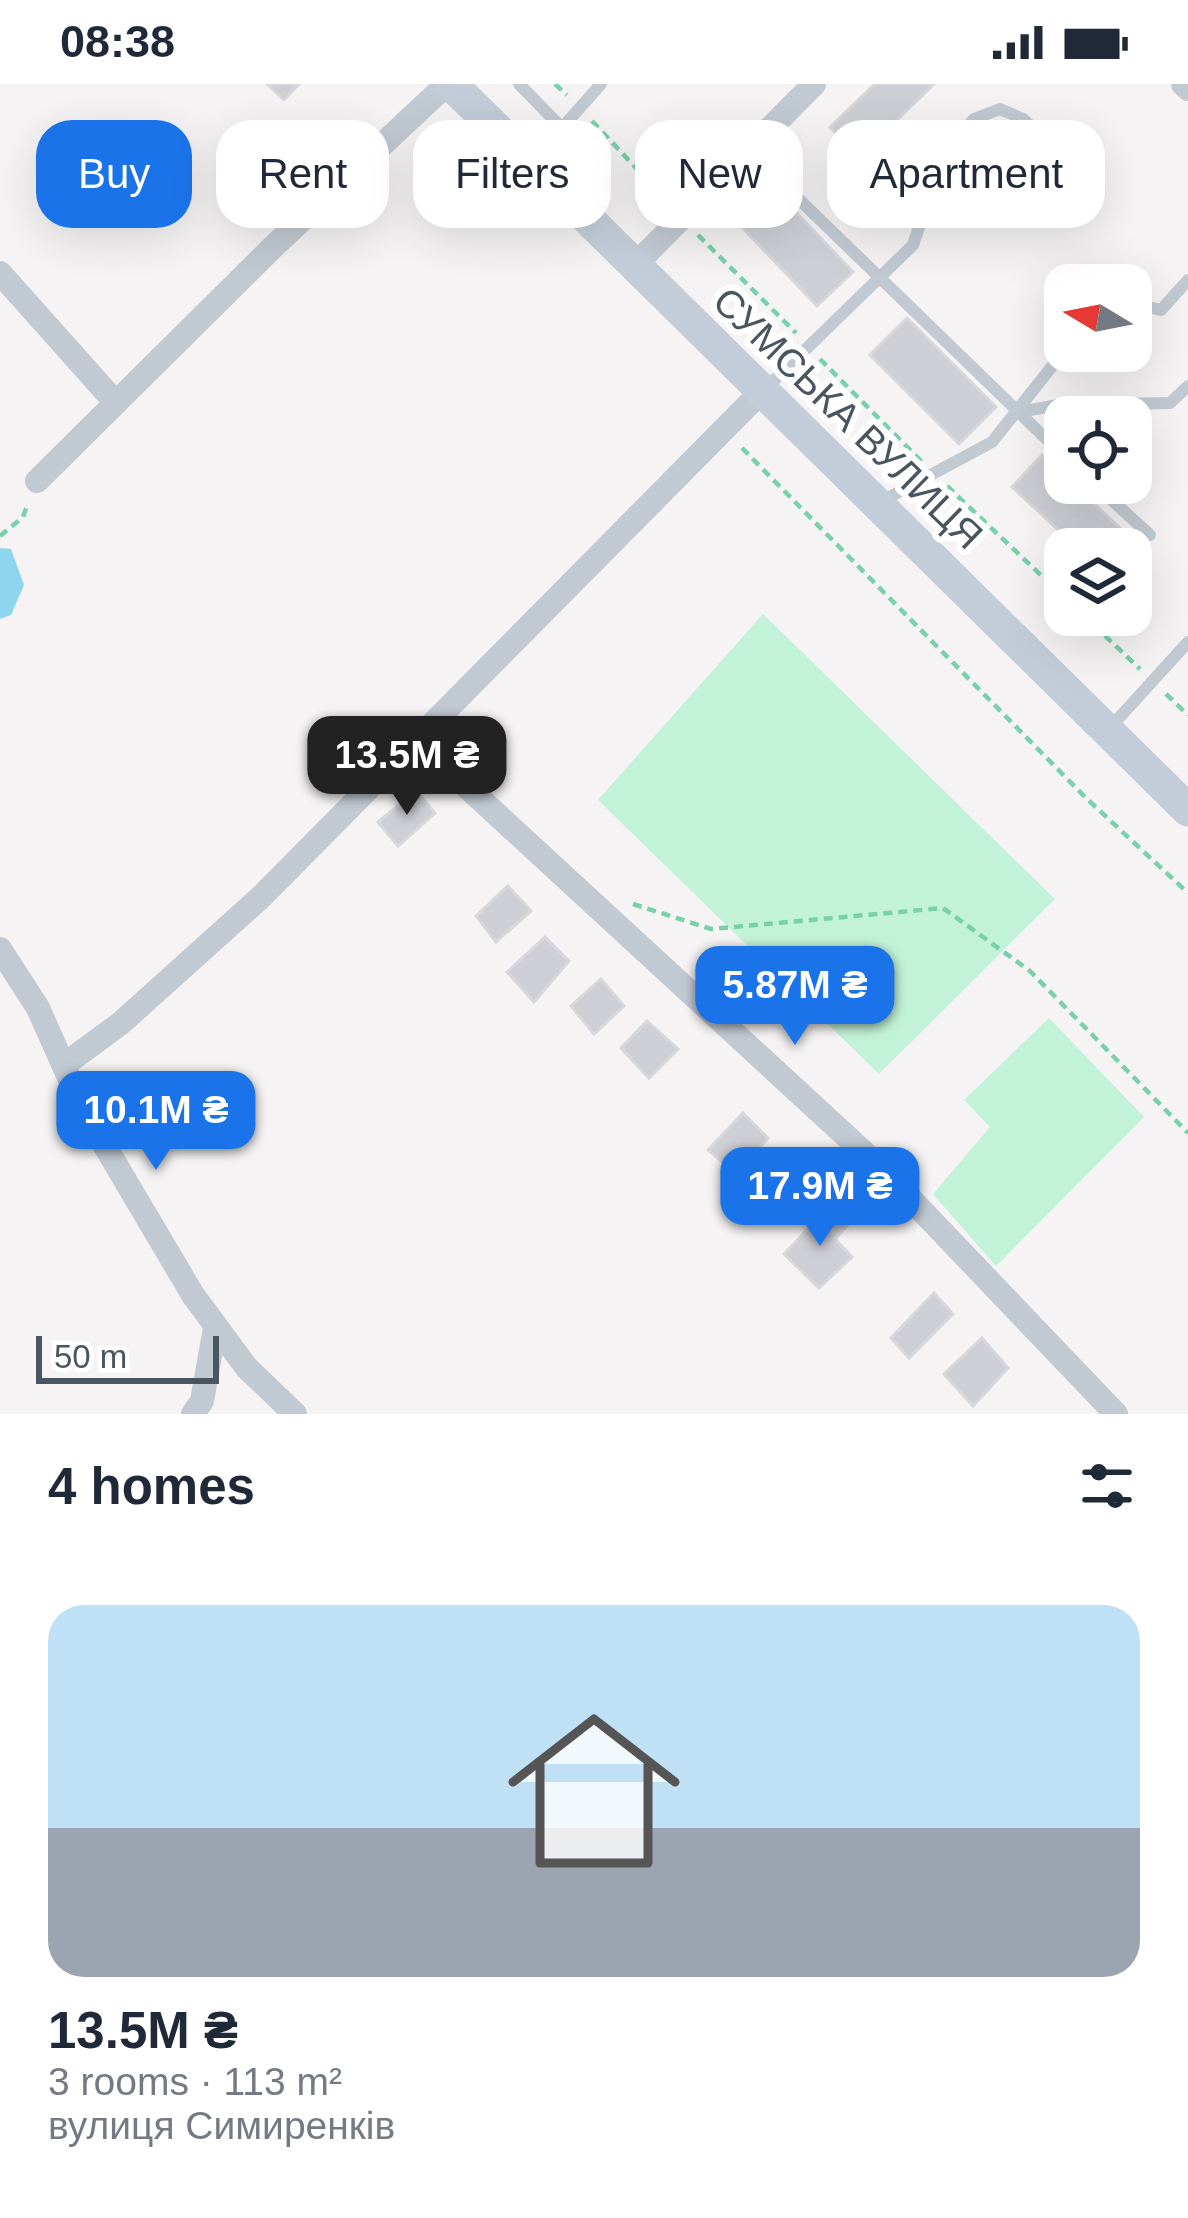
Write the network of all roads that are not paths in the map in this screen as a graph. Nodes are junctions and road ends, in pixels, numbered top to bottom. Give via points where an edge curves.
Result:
1 (449, 84) edge
2 (519, 84) edge
3 (601, 84) edge
4 (814, 84) edge
5 (486, 120) edge
6 (554, 120) edge
7 (569, 120) edge
8 (778, 120) edge
9 (973, 120) edge
10 (1024, 120) edge
11 (803, 204) edge
12 (596, 228) edge
13 (671, 228) edge
14 (919, 228) edge
15 (634, 266) junction
16 (0, 274) edge
17 (880, 279) junction
18 (1188, 280) edge
19 (1152, 308) edge
20 (1048, 372) edge
21 (1188, 386) edge
22 (761, 392) junction
23 (116, 403) junction
24 (1017, 412) junction
25 (1044, 437) edge
26 (37, 482) road end
27 (875, 504) junction
28 (1116, 504) edge
29 (1142, 528) edge
30 (1188, 642) edge
31 (1107, 730) junction
32 (417, 741) junction
33 (1188, 810) edge
34 (0, 950) edge
35 (64, 1065) junction
36 (215, 1328) junction
37 (193, 1414) edge
38 (295, 1414) edge
39 (1116, 1414) edge

1 - 5 main road, СУМСЬКА ВУЛИЦЯ
1 - 23 street
2 - 6 lane
3 - 7 lane
4 - 8 street
9 - 10 lane via 1000,109
11 - 17 lane
12 - 15 main road, СУМСЬКА ВУЛИЦЯ
13 - 15 street
14 - 17 lane
15 - 22 main road, СУМСЬКА ВУЛИЦЯ
16 - 23 street
17 - 22 lane
17 - 24 lane
18 - 19 lane via 1161,310
20 - 24 lane
21 - 24 lane via 1170,403
22 - 27 main road, СУМСЬКА ВУЛИЦЯ
22 - 32 street
23 - 26 street
24 - 25 lane
24 - 27 lane via 992,442
27 - 31 main road, СУМСЬКА ВУЛИЦЯ
28 - 29 lane
30 - 31 lane
31 - 33 main road, СУМСЬКА ВУЛИЦЯ
32 - 35 street via 261,897
32 - 39 street via 883,1170
34 - 35 street
35 - 36 street
36 - 37 street
36 - 38 street

